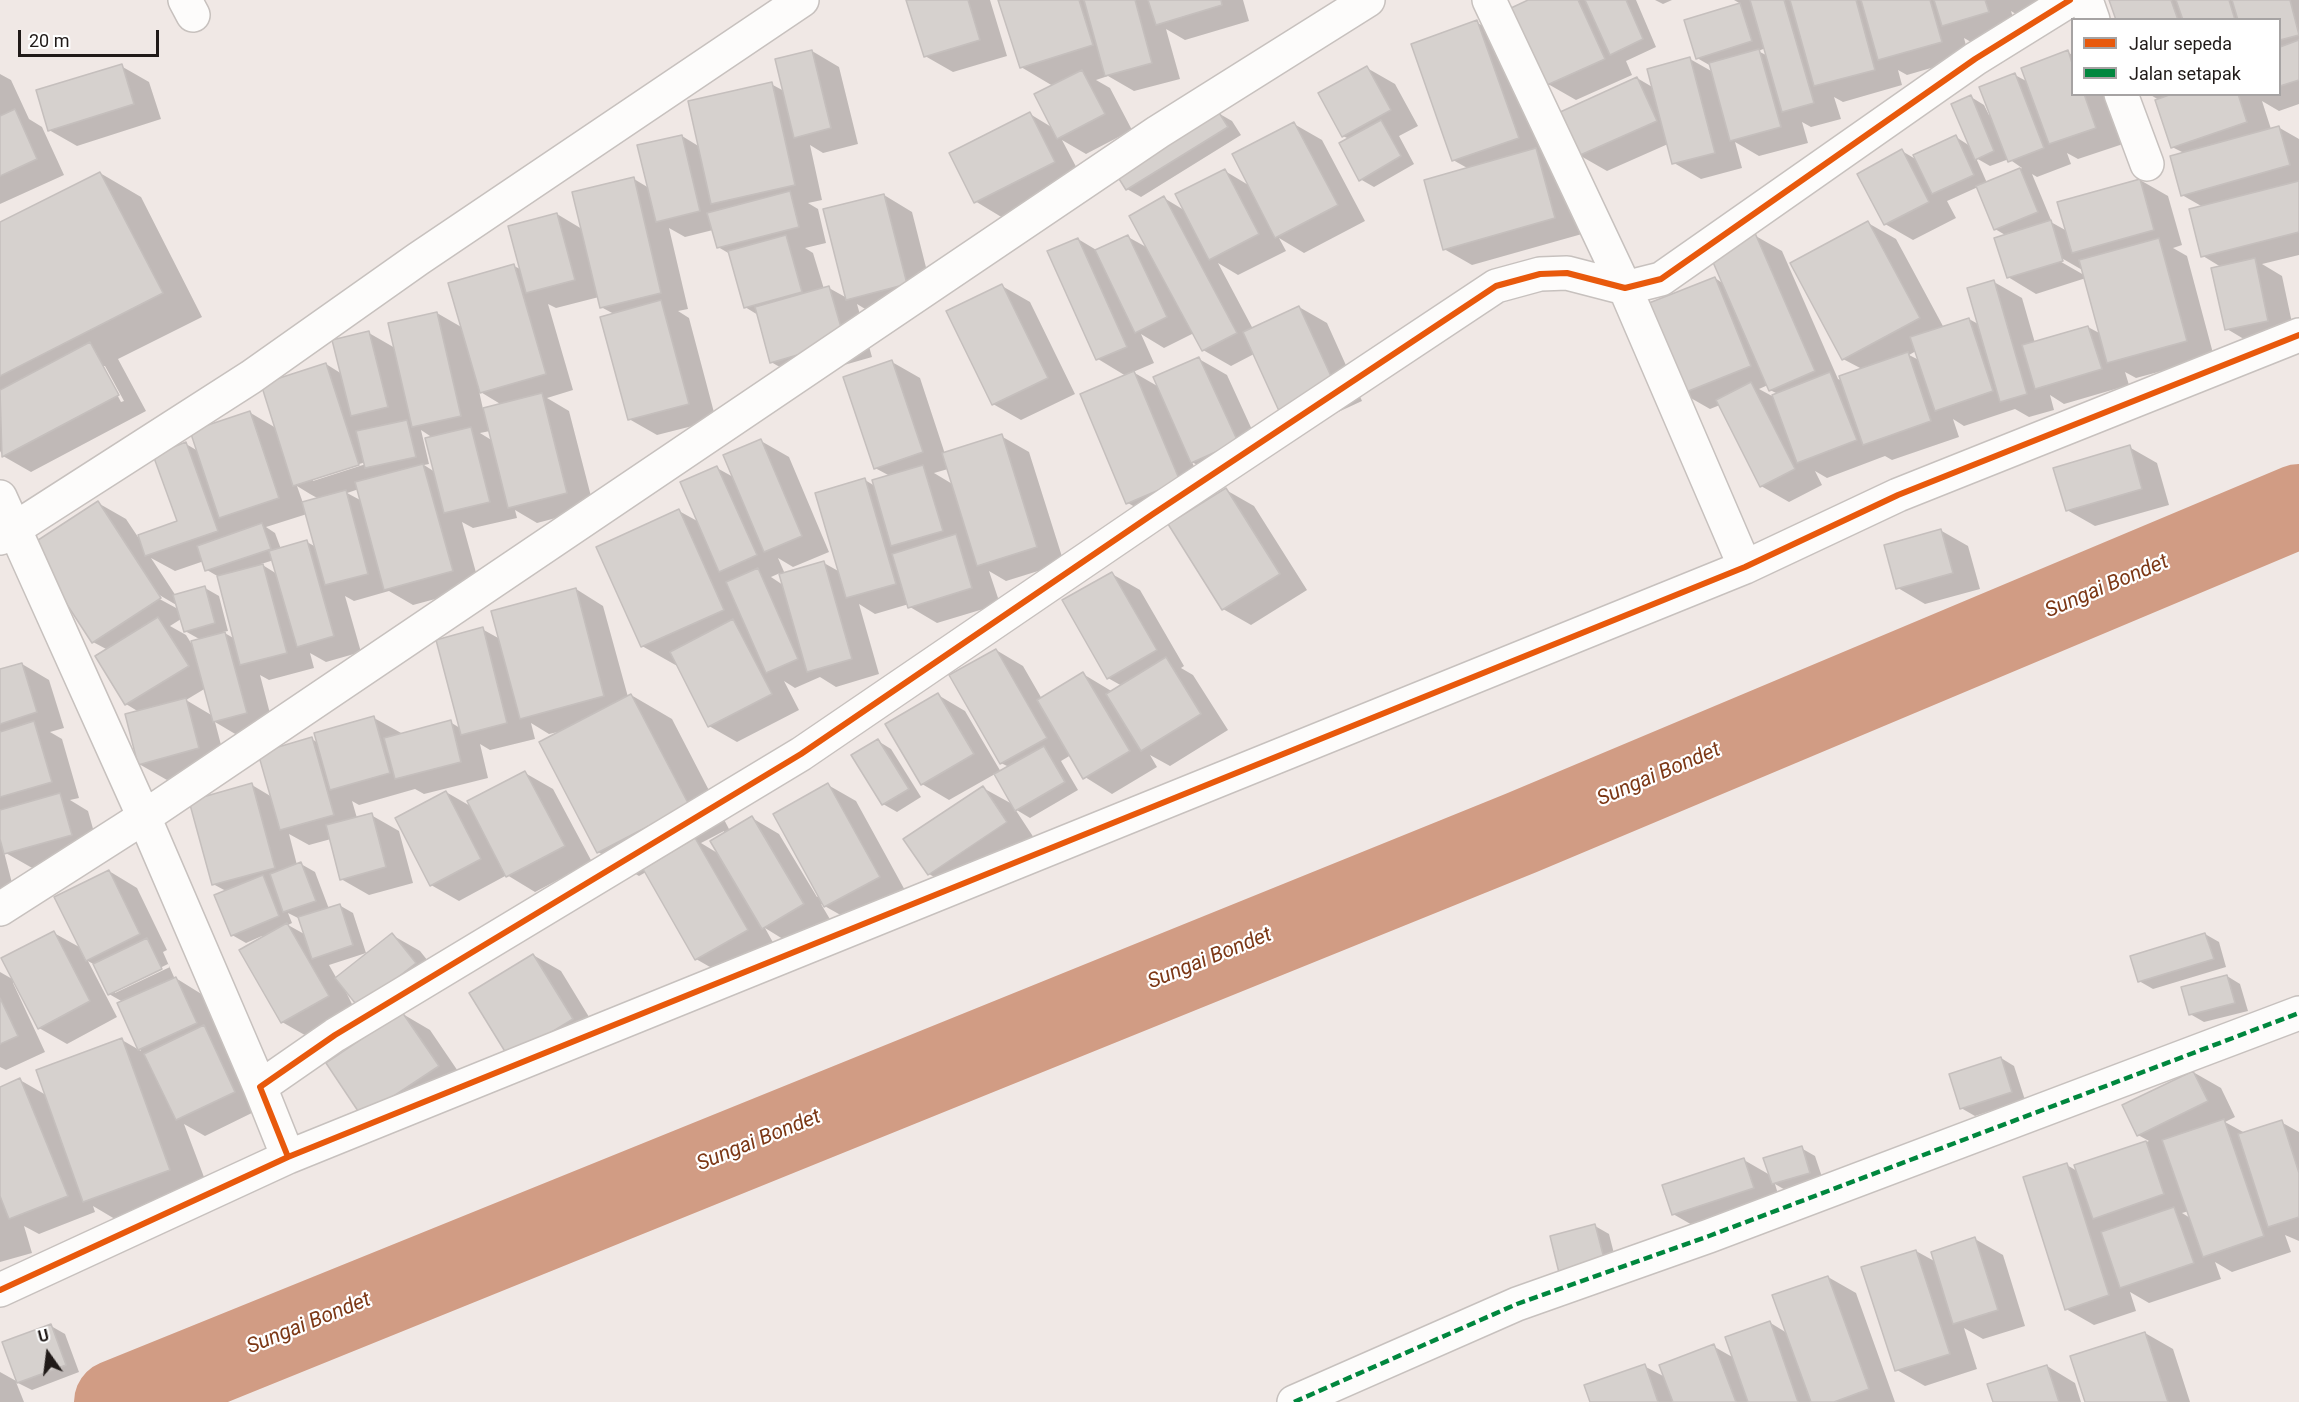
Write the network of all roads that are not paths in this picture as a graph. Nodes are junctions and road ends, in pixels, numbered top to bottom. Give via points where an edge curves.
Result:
1 (802, 0) edge
2 (1368, 0) edge
3 (1489, 0) edge
4 (2070, 0) edge
5 (2086, 0) edge
6 (2092, 18) edge
7 (2122, 96) edge
8 (2147, 164) dead end
9 (1625, 288) junction
10 (2299, 335) edge
11 (0, 497) edge
12 (7, 533) edge
13 (1745, 567) junction
14 (144, 817) junction
15 (0, 909) edge
16 (2299, 1013) edge
17 (260, 1088) junction
18 (288, 1157) junction
19 (0, 1290) edge
20 (1294, 1402) edge

1 - 12 street via 418,258 251,377
2 - 14 street via 1148,138
3 - 9 street
4 - 9 street via 1975,59 1662,279
5 - 6 street
7 - 8 street
9 - 13 street
9 - 17 street via 1567,273 1540,274 1496,286 801,754 335,1035
10 - 13 street via 1898,495
11 - 12 street
12 - 14 street
13 - 18 street
14 - 15 street
14 - 17 street
16 - 20 street via 1731,1228 1517,1304
17 - 18 street
18 - 19 street

